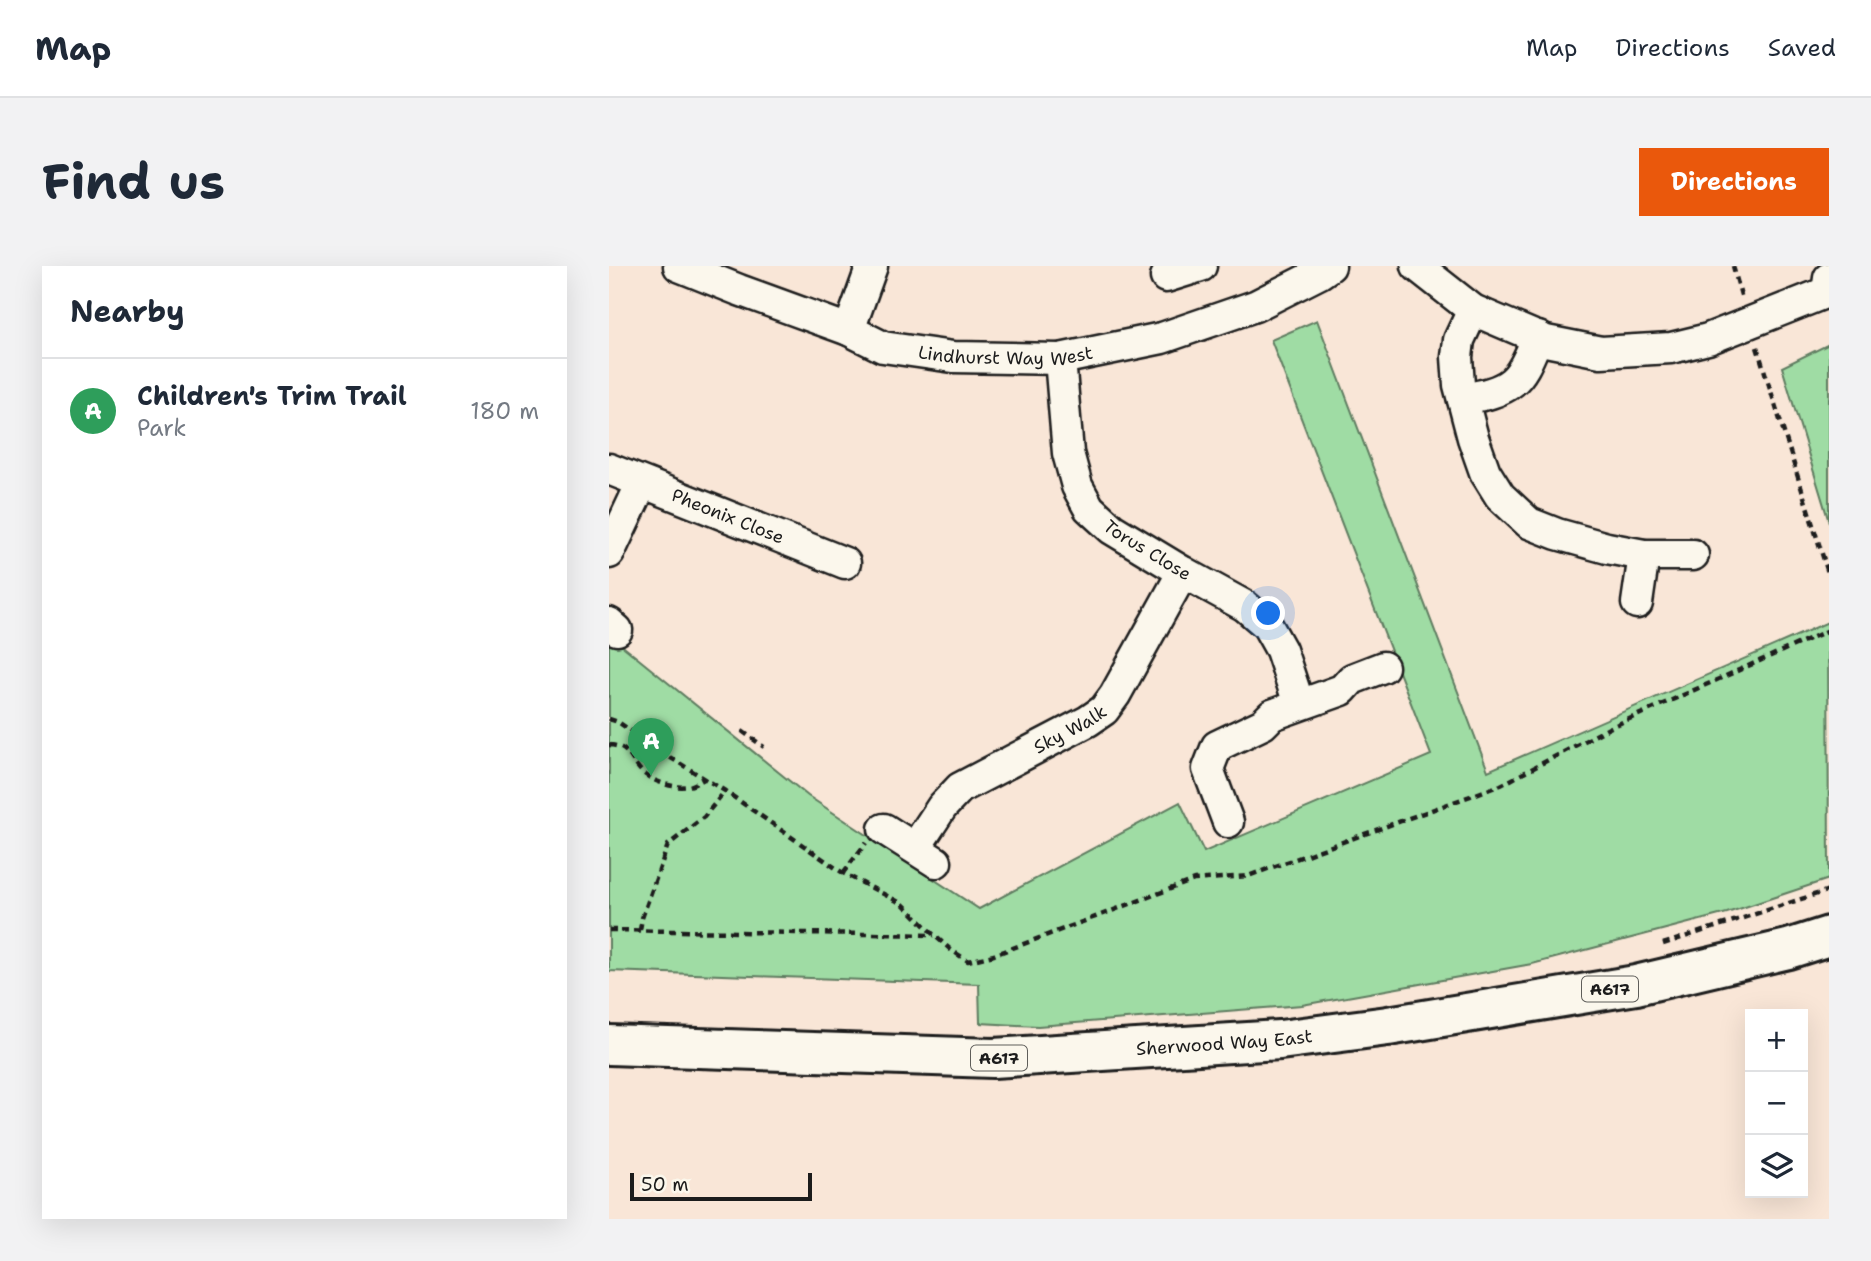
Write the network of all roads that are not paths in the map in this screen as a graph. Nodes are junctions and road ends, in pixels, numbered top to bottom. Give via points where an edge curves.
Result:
1 (679, 266) edge
2 (871, 266) edge
3 (1201, 266) edge
4 (1330, 266) edge
5 (1417, 266) edge
6 (1166, 277) dead end
7 (1829, 278) edge
8 (1473, 310) junction
9 (849, 330) junction
10 (1538, 337) junction
11 (1060, 359) junction
12 (1463, 400) junction
13 (609, 469) edge
14 (642, 483) junction
15 (609, 553) edge
16 (1644, 555) junction
17 (1693, 555) dead end
18 (845, 563) dead end
19 (1182, 572) junction
20 (1637, 603) dead end
21 (1383, 667) dead end
22 (1299, 704) junction
23 (1228, 822) dead end
24 (878, 832) road end
25 (1829, 936) edge
26 (609, 1045) edge

1 - 9 street, Lindhurst Way West
2 - 9 street
3 - 6 street
4 - 11 street, Lindhurst Way West via 1255,306 1162,338
5 - 8 street
7 - 10 street via 1827,292 1709,339 1671,348 1601,352
8 - 10 street
8 - 12 street via 1459,340 1457,357
9 - 11 street, Lindhurst Way West via 883,347 953,357
10 - 12 street via 1513,382
11 - 19 street, Torus Close via 1068,453 1089,508 1112,529
12 - 16 street via 1485,472 1500,496 1529,523
13 - 14 street, Pheonix Close
14 - 15 street
14 - 18 street, Pheonix Close
16 - 17 street
16 - 20 street
19 - 22 street, Torus Close via 1245,607 1267,625 1281,650
19 - 24 street, Sky Walk via 1104,710 960,788 942,807 926,855
21 - 22 street via 1352,679 1342,690
22 - 23 street via 1217,746 1208,769
25 - 26 highway, Sherwood Way East / A617 via 1636,985 1280,1040 993,1058

